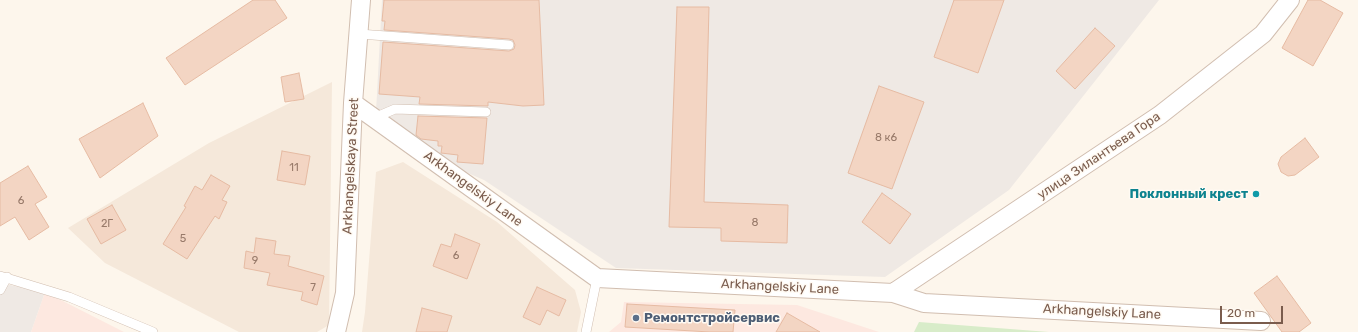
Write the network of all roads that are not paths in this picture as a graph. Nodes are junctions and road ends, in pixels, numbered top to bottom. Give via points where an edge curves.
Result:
1 (361, 0) edge
2 (1290, 0) edge
3 (359, 34) junction
4 (509, 45) dead end
5 (353, 103) junction
6 (486, 112) dead end
7 (374, 118) junction
8 (4, 276) edge
9 (597, 278) junction
10 (0, 290) edge
11 (893, 293) junction
12 (1261, 321) dead end
13 (153, 332) edge
14 (336, 332) edge
15 (586, 332) edge

1 - 3 street, Arkhangelskaya Street
2 - 11 street, улица Зилантьева Гора via 1263,34 1160,115
3 - 4 lane
3 - 5 street, Arkhangelskaya Street
5 - 7 street, Arkhangelskiy Lane
5 - 14 street, Arkhangelskaya Street via 345,293
6 - 7 lane via 396,108
7 - 9 street, Arkhangelskiy Lane
8 - 10 lane
8 - 13 lane via 69,297
9 - 11 street, Arkhangelskiy Lane
9 - 15 lane
11 - 12 street, Arkhangelskiy Lane via 924,303

